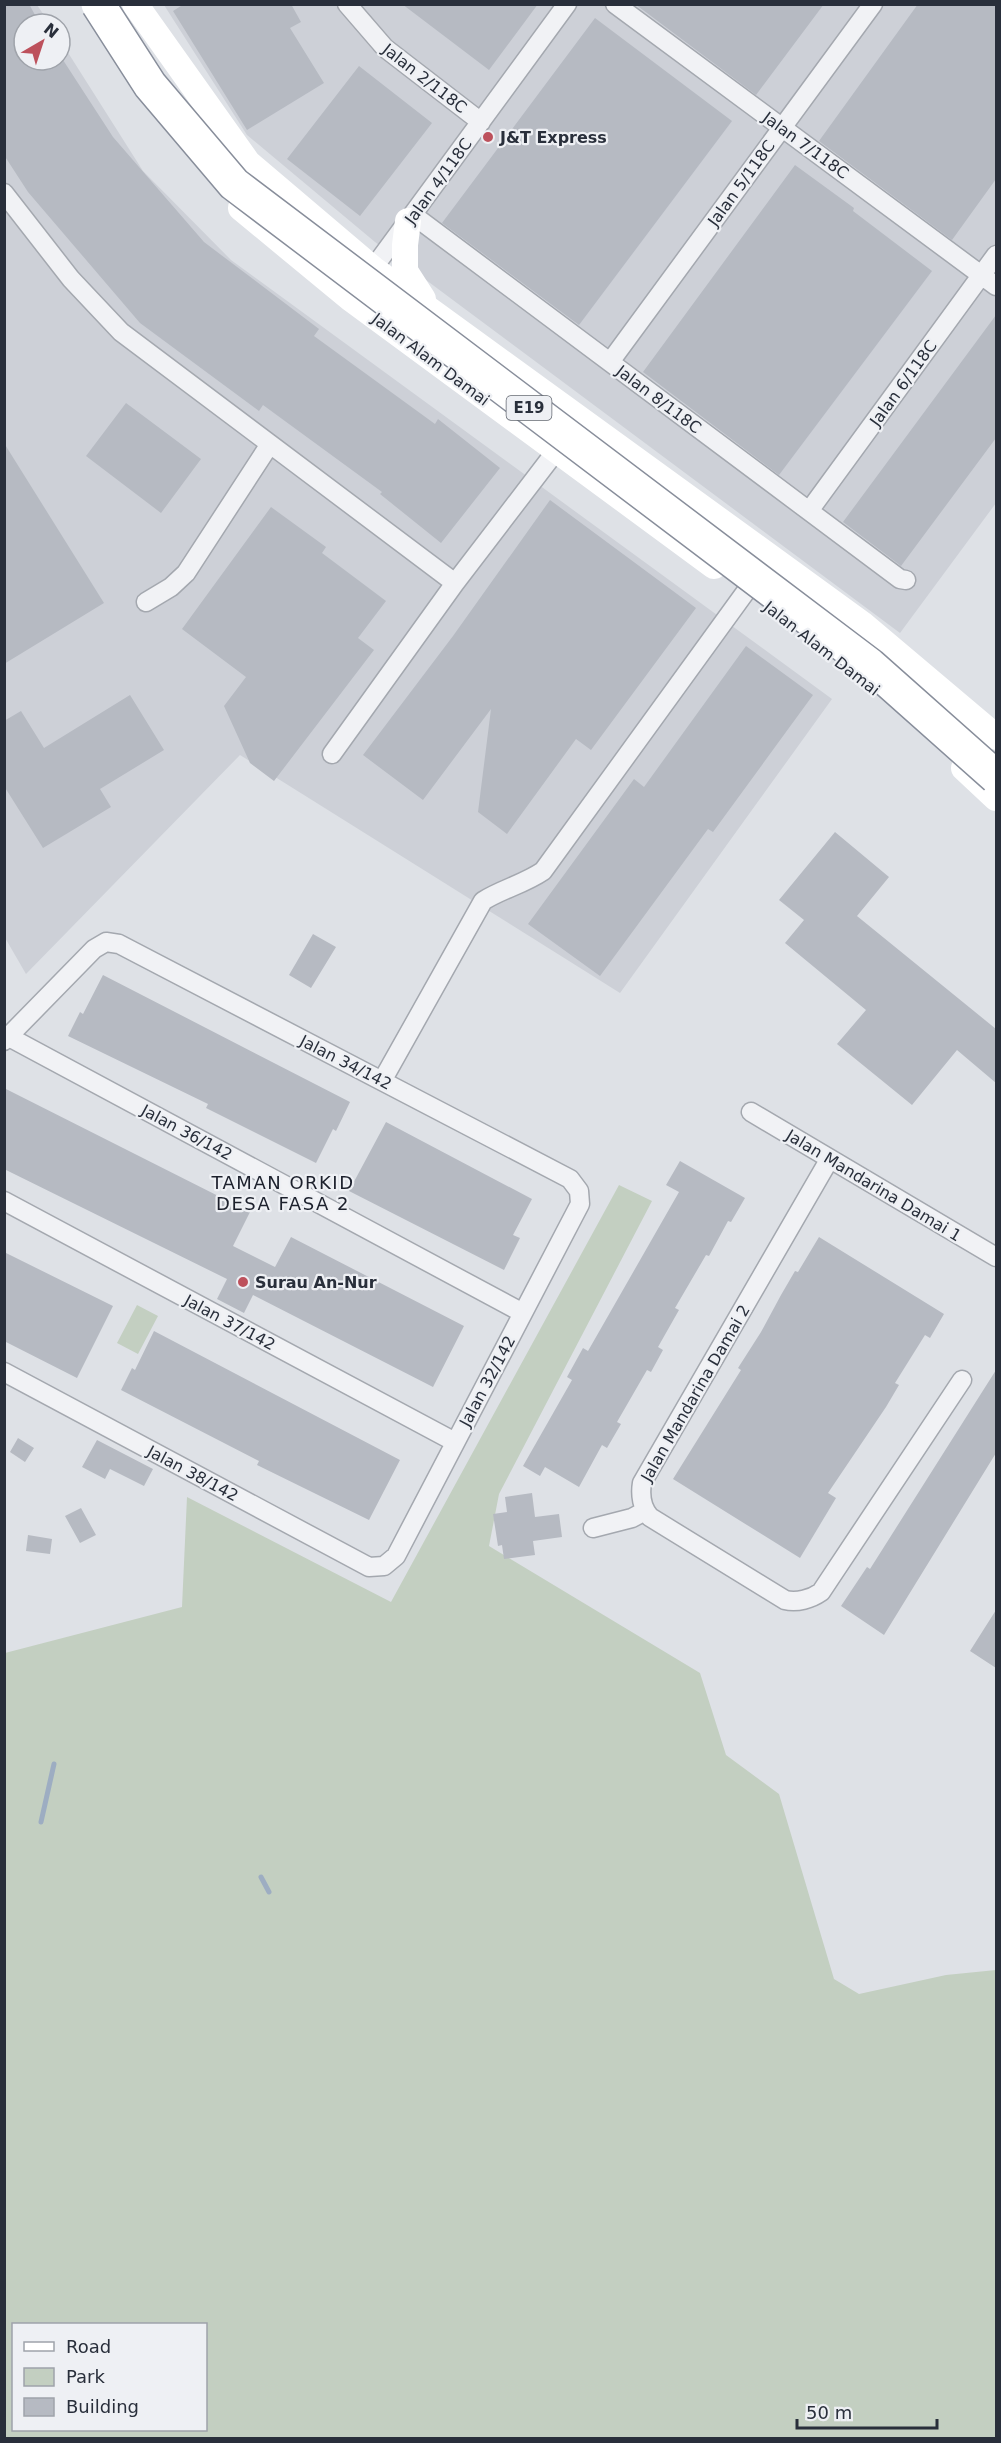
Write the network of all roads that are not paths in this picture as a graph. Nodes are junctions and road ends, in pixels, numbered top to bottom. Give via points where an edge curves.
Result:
1 (83, 4) edge
2 (98, 4) edge
3 (120, 4) edge
4 (135, 4) edge
5 (347, 4) edge
6 (567, 4) edge
7 (615, 4) edge
8 (873, 4) edge
9 (482, 122) junction
10 (782, 128) junction
11 (4, 193) edge
12 (411, 218) junction
13 (996, 255) edge
14 (373, 269) junction
15 (989, 280) edge
16 (350, 298) junction
17 (431, 311) junction
18 (610, 362) junction
19 (270, 444) junction
20 (556, 451) junction
21 (809, 511) junction
22 (771, 557) junction
23 (906, 580) dead end
24 (455, 583) junction
25 (747, 590) junction
26 (146, 602) dead end
27 (996, 737) edge
28 (332, 754) dead end
29 (996, 768) edge
30 (996, 777) edge
31 (996, 798) edge
32 (7, 1039) edge
33 (382, 1081) junction
34 (751, 1112) dead end
35 (829, 1160) junction
36 (579, 1191) joint
37 (4, 1201) edge
38 (996, 1257) edge
39 (523, 1313) junction
40 (4, 1372) edge
41 (962, 1380) dead end
42 (455, 1442) junction
43 (645, 1511) junction
44 (593, 1528) dead end
45 (384, 1566) joint

1 - 16 main road, Jalan Alam Damai via 169,130 229,198
2 - 30 highway, E19, bridge via 150,85 234,184 870,665
3 - 29 highway, E19 via 161,70 243,175 875,661
4 - 14 main road via 248,163
5 - 9 street, Jalan 2/118C via 385,48
6 - 9 street, Jalan 4/118C
7 - 10 street, Jalan 7/118C
8 - 10 street, Jalan 5/118C
9 - 12 street, Jalan 4/118C
10 - 15 street, Jalan 7/118C
10 - 18 street, Jalan 5/118C
11 - 19 street via 71,279 122,332
12 - 14 street, Jalan 4/118C
12 - 17 main road via 405,271
12 - 18 street, Jalan 8/118C
13 - 15 street, Jalan 6/118C
14 - 16 street, Jalan 4/118C
14 - 17 main road
15 - 21 street, Jalan 6/118C
16 - 20 main road, Jalan Alam Damai
17 - 22 main road
18 - 21 street, Jalan 8/118C
19 - 24 street
19 - 26 street via 186,573
20 - 24 street
20 - 25 main road, Jalan Alam Damai
21 - 23 street, Jalan 8/118C
22 - 25 street
22 - 27 main road via 862,624
24 - 28 street
25 - 31 main road, Jalan Alam Damai via 862,676
25 - 33 street via 543,871 483,901
32 - 33 street, Jalan 34/142 via 94,949 106,942 118,944
32 - 39 street, Jalan 36/142
33 - 36 street, Jalan 34/142 via 570,1179
34 - 35 street, Jalan Mandarina Damai 1
35 - 38 street, Jalan Mandarina Damai 1
35 - 43 street, Jalan Mandarina Damai 2 via 642,1483
36 - 39 street, Jalan 32/142 via 580,1204
37 - 42 street, Jalan 37/142
39 - 42 street, Jalan 32/142
40 - 45 street, Jalan 38/142 via 369,1567
41 - 43 street via 815,1597 786,1600
42 - 45 street, Jalan 32/142 via 396,1556
43 - 44 street

